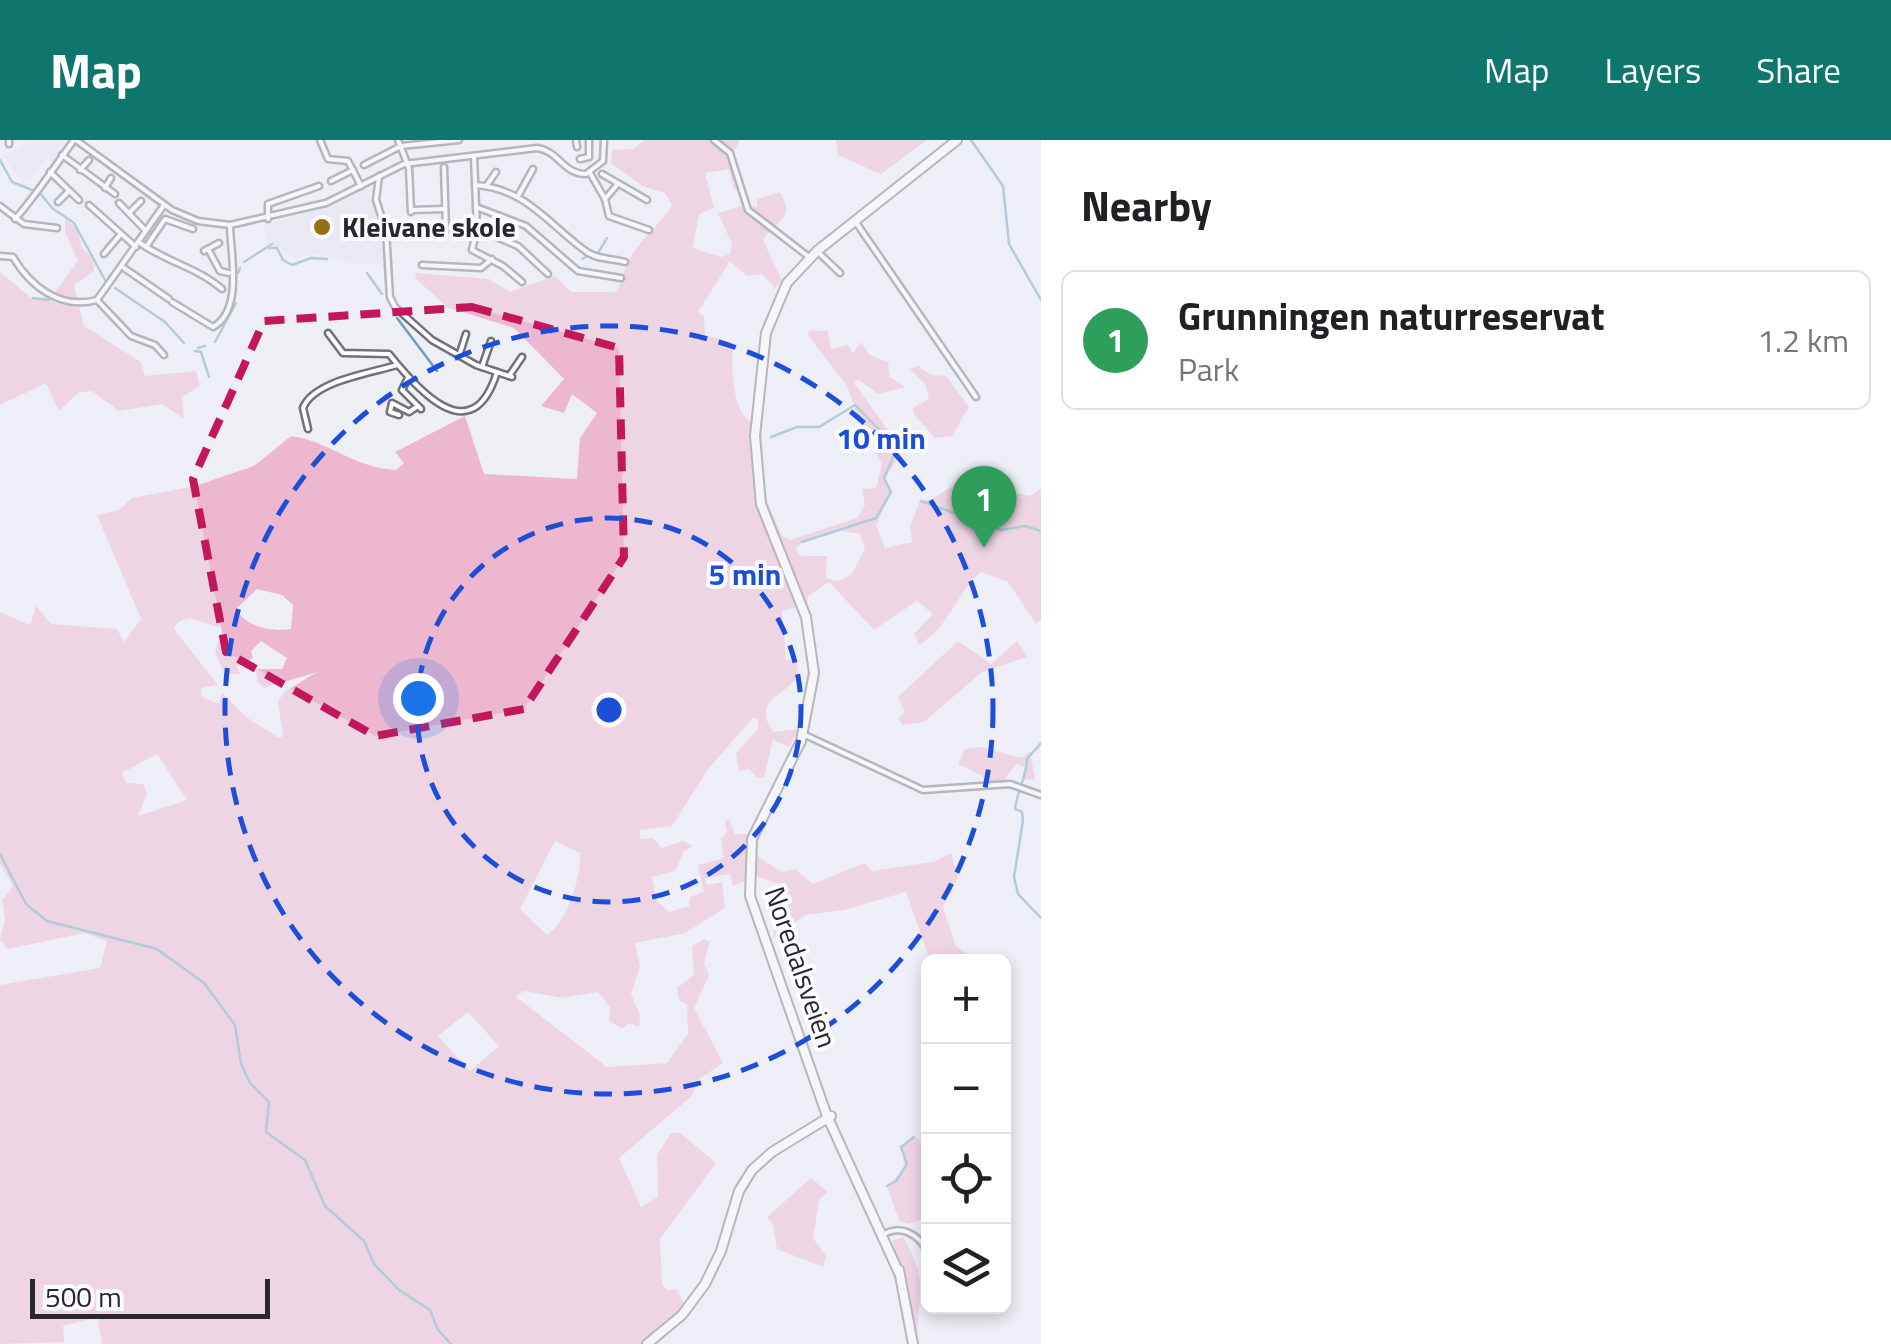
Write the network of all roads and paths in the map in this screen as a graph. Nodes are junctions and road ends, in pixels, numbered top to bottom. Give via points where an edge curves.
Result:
1 (75, 140) edge
2 (320, 140) edge
3 (398, 140) edge
4 (459, 140) edge
5 (576, 140) edge
6 (590, 140) edge
7 (604, 140) edge
8 (714, 140) edge
9 (956, 140) edge
10 (505, 142) edge
11 (401, 146) junction
12 (577, 148) dead end
13 (506, 152) junction
14 (62, 156) junction
15 (474, 156) junction
16 (89, 160) dead end
17 (580, 160) dead end
18 (408, 163) junction
19 (364, 165) dead end
20 (533, 169) dead end
21 (80, 170) junction
22 (353, 170) junction
23 (442, 170) dead end
24 (50, 172) junction
25 (496, 172) dead end
26 (590, 174) junction
27 (602, 174) dead end
28 (378, 177) junction
29 (111, 178) dead end
30 (331, 181) dead end
31 (475, 185) junction
32 (618, 185) junction
33 (319, 186) dead end
34 (361, 186) junction
35 (486, 186) junction
36 (105, 188) junction
37 (311, 188) junction
38 (69, 190) junction
39 (115, 194) dead end
40 (314, 195) dead end
41 (518, 196) junction
42 (605, 198) junction
43 (79, 200) dead end
44 (647, 200) dead end
45 (142, 201) dead end
46 (58, 202) dead end
47 (119, 203) dead end
48 (89, 205) dead end
49 (164, 205) junction
50 (0, 206) edge
51 (476, 207) junction
52 (446, 209) junction
53 (128, 213) junction
54 (15, 219) junction
55 (268, 219) junction
56 (855, 220) junction
57 (230, 225) junction
58 (57, 228) dead end
59 (476, 228) junction
60 (193, 229) dead end
61 (446, 230) dead end
62 (649, 230) dead end
63 (146, 231) junction
64 (120, 235) junction
65 (219, 242) dead end
66 (137, 244) junction
67 (146, 247) junction
68 (104, 254) dead end
69 (813, 254) junction
70 (0, 256) edge
71 (492, 259) junction
72 (625, 262) dead end
73 (422, 264) dead end
74 (122, 267) junction
75 (609, 267) dead end
76 (232, 273) junction
77 (840, 273) dead end
78 (548, 274) dead end
79 (608, 274) junction
80 (621, 278) dead end
81 (519, 281) dead end
82 (222, 290) dead end
83 (97, 300) junction
84 (328, 333) dead end
85 (466, 334) dead end
86 (491, 342) dead end
87 (164, 355) dead end
88 (459, 356) junction
89 (522, 357) dead end
90 (397, 365) junction
91 (482, 368) junction
92 (497, 372) junction
93 (408, 378) junction
94 (976, 397) dead end
95 (399, 415) dead end
96 (308, 429) dead end
97 (803, 734) junction
98 (1041, 795) edge
99 (830, 1118) junction
100 (884, 1235) junction
101 (921, 1242) edge
102 (646, 1344) edge
103 (913, 1344) edge

1 - 14 street
1 - 49 street
2 - 22 street via 328,158 346,159
3 - 11 street
4 - 11 street
5 - 12 street
6 - 17 street via 589,157
7 - 26 street via 603,161
8 - 69 street via 732,158 748,210
9 - 56 main road, Noredalsveien
10 - 13 street
11 - 18 street
11 - 19 street
13 - 15 street
13 - 26 street via 545,149 573,173
14 - 21 street
14 - 24 street
15 - 18 street
15 - 31 street
16 - 21 street
18 - 28 street
18 - 52 street via 411,211
20 - 41 street
21 - 36 street
22 - 30 street
22 - 34 street
23 - 52 street
24 - 38 street
24 - 54 street via 31,206
25 - 35 street
26 - 42 street
27 - 32 street
28 - 34 street
28 - 88 street via 392,302 422,334
29 - 36 street
31 - 35 street
31 - 51 street
32 - 42 street
32 - 44 street
33 - 37 street
34 - 55 street
35 - 41 street
36 - 39 street
37 - 40 street
37 - 55 street via 268,204
38 - 43 street
38 - 46 street
41 - 72 street via 590,254
42 - 62 street via 609,216
45 - 53 street
47 - 53 street
48 - 64 street
49 - 57 street
49 - 63 street
50 - 54 street
51 - 59 street
51 - 79 street via 526,226 578,271
52 - 61 street
53 - 63 street
54 - 58 street
55 - 57 street
56 - 69 main road, Noredalsveien
56 - 94 street
57 - 76 street
59 - 71 street via 472,250
59 - 78 street via 518,246
60 - 67 street via 165,217
63 - 66 street
64 - 66 street
64 - 68 street
65 - 76 street via 206,250 221,272
66 - 67 street
66 - 74 street
67 - 82 street
69 - 77 street
69 - 97 main road, Noredalsveien via 783,289 770,318 755,446 764,515 811,636 814,685
70 - 83 street via 13,258 50,296
71 - 73 street via 484,268
71 - 81 street
74 - 76 street via 217,326 232,306
74 - 83 street
75 - 79 street
79 - 80 street
83 - 87 street via 134,338
84 - 90 street via 342,353 387,353
85 - 88 street
86 - 91 street
88 - 91 street
89 - 92 street via 511,377
90 - 93 street
90 - 96 street via 364,370 312,393 303,408
91 - 92 street
92 - 93 street via 484,400 464,410 437,405
93 - 95 street via 402,390 420,407 409,412 392,404 390,412
97 - 98 street via 920,789 1010,784
97 - 99 main road, Noredalsveien via 758,822 748,874 757,922
99 - 100 main road, Noredalsveien
99 - 102 main road via 752,1170 702,1290
100 - 101 street via 900,1232
100 - 103 main road, Noredalsveien

